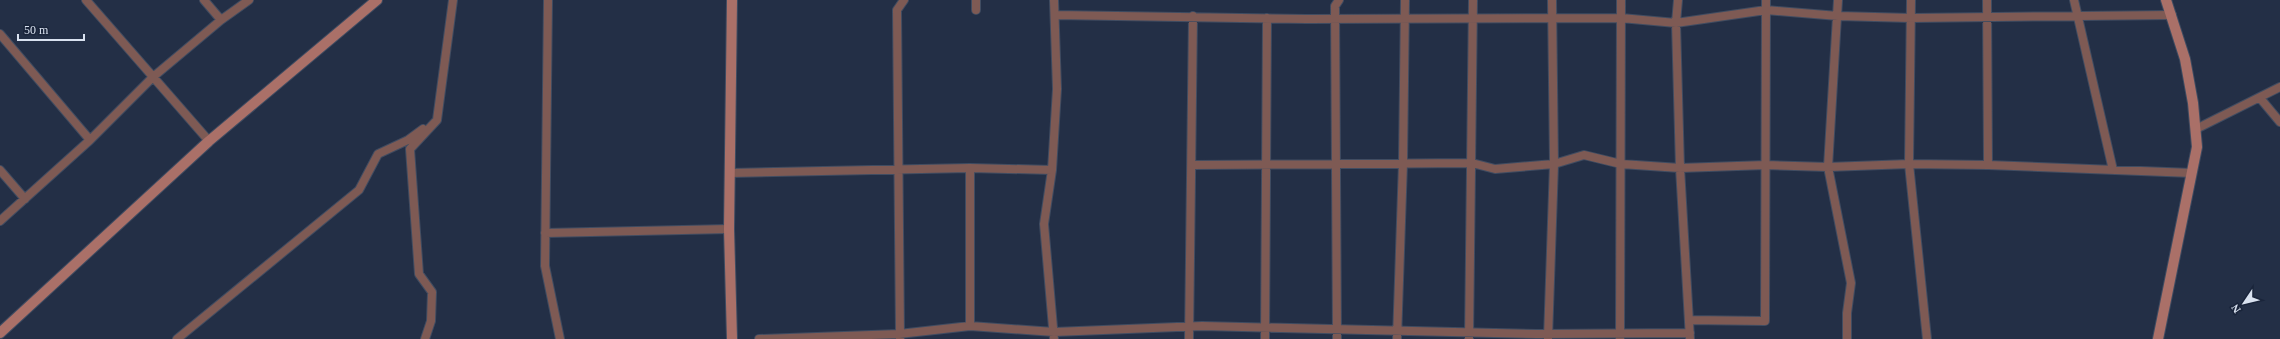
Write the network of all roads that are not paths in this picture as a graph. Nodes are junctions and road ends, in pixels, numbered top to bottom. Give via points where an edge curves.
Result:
1 (86, 0) edge
2 (204, 0) edge
3 (249, 0) edge
4 (377, 0) edge
5 (453, 0) edge
6 (548, 0) edge
7 (732, 0) edge
8 (904, 0) edge
9 (976, 0) edge
10 (1054, 0) edge
11 (1338, 0) edge
12 (1405, 0) edge
13 (1473, 0) edge
14 (1552, 0) edge
15 (1620, 0) edge
16 (1678, 0) edge
17 (1766, 0) edge
18 (1838, 0) edge
19 (1911, 0) edge
20 (1987, 0) edge
21 (2074, 0) edge
22 (2166, 0) edge
23 (976, 10) dead end
24 (1766, 10) junction
25 (1055, 15) junction
26 (2172, 15) junction
27 (1194, 16) junction
28 (1838, 16) junction
29 (2078, 16) junction
30 (1987, 17) junction
31 (1267, 18) junction
32 (1334, 18) junction
33 (1405, 18) junction
34 (1473, 18) junction
35 (1552, 18) junction
36 (1621, 18) junction
37 (1911, 18) junction
38 (221, 20) junction
39 (1676, 24) junction
40 (0, 34) edge
41 (153, 77) junction
42 (2280, 87) edge
43 (2260, 98) junction
44 (436, 120) junction
45 (2280, 122) edge
46 (2196, 129) junction
47 (90, 140) junction
48 (209, 142) junction
49 (1336, 162) junction
50 (1403, 163) junction
51 (1472, 163) junction
52 (1266, 164) junction
53 (1554, 164) junction
54 (1621, 164) junction
55 (1909, 164) junction
56 (1192, 165) junction
57 (1766, 165) junction
58 (1988, 165) junction
59 (1828, 167) junction
60 (970, 168) junction
61 (1680, 168) junction
62 (0, 170) edge
63 (898, 170) junction
64 (1052, 170) junction
65 (2113, 170) junction
66 (730, 173) junction
67 (2192, 173) junction
68 (25, 199) junction
69 (0, 221) edge
70 (729, 228) junction
71 (545, 233) junction
72 (1689, 320) junction
73 (970, 326) junction
74 (1190, 326) junction
75 (1265, 327) junction
76 (1337, 329) junction
77 (0, 333) edge
78 (1054, 335) edge
79 (1397, 335) edge
80 (900, 336) edge
81 (1470, 336) edge
82 (1690, 336) edge
83 (1548, 337) edge
84 (1620, 337) edge
85 (177, 339) edge
86 (425, 339) edge
87 (560, 339) edge
88 (732, 339) edge
89 (759, 339) edge
90 (1190, 339) edge
91 (1266, 339) edge
92 (1337, 339) edge
93 (1847, 339) edge
94 (1926, 339) edge
95 (2158, 339) edge

1 - 41 street
2 - 38 street
3 - 38 street
4 - 48 street
5 - 44 street
6 - 71 street
7 - 66 street
8 - 63 street via 897,10
9 - 23 street
10 - 25 street
11 - 32 street via 1334,6
12 - 33 street
13 - 34 street
14 - 35 street
15 - 36 street
16 - 39 street
17 - 24 street
18 - 28 street
19 - 37 street
20 - 30 street
21 - 29 street
22 - 26 street
24 - 28 street
24 - 39 street
24 - 57 street
25 - 27 street
25 - 64 street via 1057,89
26 - 29 street
26 - 46 street via 2185,59
27 - 31 street
27 - 56 street
28 - 37 street
28 - 59 street
29 - 30 street
29 - 65 street
30 - 37 street
30 - 58 street
31 - 32 street
31 - 52 street
32 - 33 street
32 - 49 street
33 - 34 street
33 - 50 street
34 - 35 street
34 - 51 street
35 - 36 street
35 - 53 street
36 - 39 street
36 - 54 street
37 - 55 street
38 - 41 street
39 - 61 street
40 - 47 street
41 - 47 street
41 - 48 street
42 - 43 street
43 - 45 street
43 - 46 street
44 - 85 street via 408,140 378,154 359,190
44 - 86 street via 410,149 419,274 432,292 431,321
46 - 67 street via 2197,147
47 - 68 street
48 - 77 street
49 - 50 street
49 - 52 street
49 - 76 street
50 - 51 street
50 - 79 street
51 - 53 street via 1495,169
51 - 81 street
52 - 56 street
52 - 75 street
53 - 54 street via 1584,155
53 - 83 street
54 - 61 street
54 - 84 street
55 - 58 street
55 - 59 street
55 - 94 street
56 - 74 street
57 - 59 street
57 - 61 street
57 - 72 street via 1765,321
58 - 65 street
59 - 93 street via 1852,283 1847,313
60 - 63 street
60 - 64 street
60 - 73 street
61 - 72 street
62 - 68 street
63 - 66 street
63 - 80 street
64 - 78 street via 1044,242
65 - 67 street
66 - 70 street
67 - 95 street
68 - 69 street
70 - 71 street
70 - 88 street
71 - 87 street via 545,266
72 - 82 street
73 - 78 street
73 - 80 street
74 - 75 street
74 - 78 street
74 - 90 street
75 - 76 street
75 - 91 street
76 - 79 street
76 - 92 street
79 - 81 street
80 - 89 street
81 - 83 street
82 - 84 street
83 - 84 street

